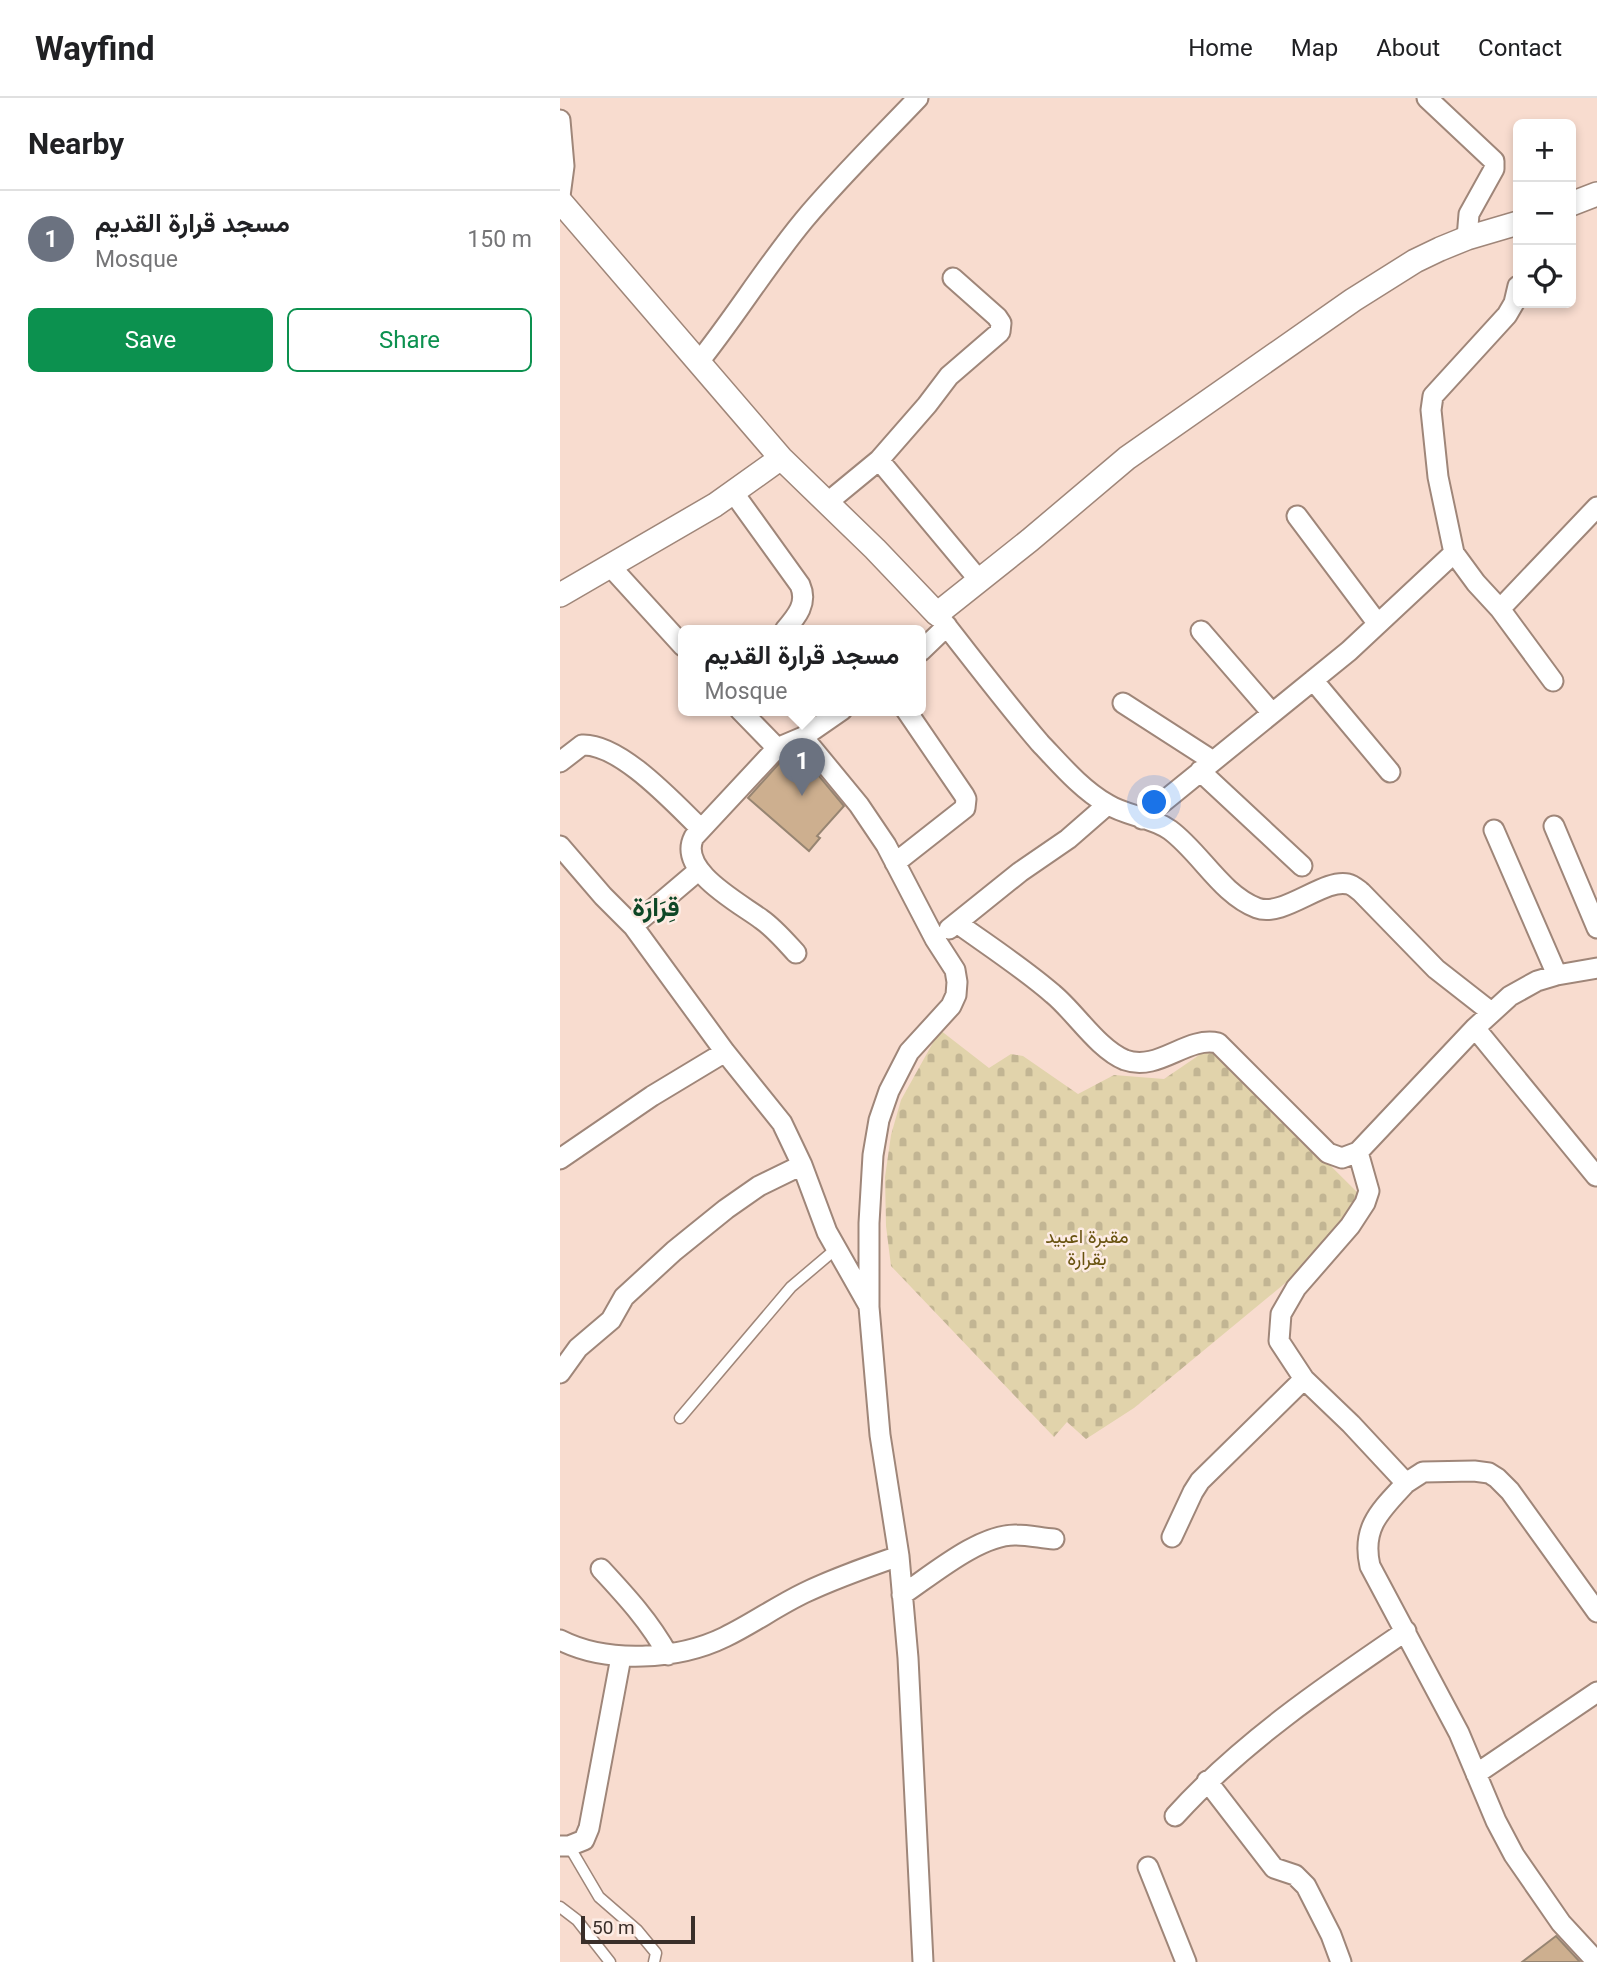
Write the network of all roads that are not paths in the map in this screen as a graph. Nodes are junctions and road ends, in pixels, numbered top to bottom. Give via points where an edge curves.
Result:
1 (918, 98) edge
2 (1427, 98) edge
3 (560, 120) edge
4 (1597, 194) edge
5 (560, 198) edge
6 (1576, 202) edge
7 (1513, 224) edge
8 (1467, 238) junction
9 (953, 278) dead end
10 (1513, 305) edge
11 (698, 363) junction
12 (780, 458) junction
13 (879, 460) junction
14 (733, 492) junction
15 (828, 502) junction
16 (1597, 507) edge
17 (1297, 516) dead end
18 (1454, 553) junction
19 (611, 567) junction
20 (979, 580) junction
21 (560, 595) edge
22 (1500, 609) junction
23 (942, 620) junction
24 (1378, 624) junction
25 (789, 625) edge
26 (1201, 631) dead end
27 (678, 641) edge
28 (926, 644) edge
29 (1313, 680) junction
30 (1553, 681) dead end
31 (1123, 703) dead end
32 (1272, 713) junction
33 (746, 716) edge
34 (833, 716) edge
35 (910, 716) edge
36 (803, 737) junction
37 (777, 748) junction
38 (560, 762) edge
39 (1207, 766) junction
40 (1390, 772) dead end
41 (1107, 805) junction
42 (1142, 819) junction
43 (1555, 826) dead end
44 (701, 829) junction
45 (1494, 830) dead end
46 (560, 846) edge
47 (895, 863) junction
48 (1302, 866) dead end
49 (699, 870) junction
50 (957, 923) junction
51 (633, 926) junction
52 (1597, 928) edge
53 (935, 939) junction
54 (796, 953) dead end
55 (1597, 956) edge
56 (1589, 969) edge
57 (1557, 975) junction
58 (1491, 1012) junction
59 (1475, 1028) junction
60 (725, 1052) junction
61 (1357, 1152) junction
62 (561, 1156) edge
63 (802, 1165) junction
64 (1596, 1176) edge
65 (836, 1248) junction
66 (869, 1307) junction
67 (560, 1373) edge
68 (1304, 1379) junction
69 (680, 1418) dead end
70 (1406, 1483) junction
71 (1171, 1537) dead end
72 (1054, 1539) dead end
73 (899, 1556) junction
74 (601, 1569) dead end
75 (902, 1595) junction
76 (1597, 1612) edge
77 (1406, 1631) junction
78 (560, 1640) edge
79 (668, 1654) junction
80 (621, 1657) junction
81 (1597, 1692) edge
82 (1476, 1774) junction
83 (1207, 1781) junction
84 (1175, 1816) dead end
85 (565, 1846) edge
86 (1148, 1867) dead end
87 (560, 1907) edge
88 (610, 1962) edge
89 (654, 1962) edge
90 (923, 1962) edge
91 (1186, 1962) edge
92 (1341, 1962) edge
93 (1597, 1962) edge

1 - 11 street via 806,218
2 - 8 street via 1494,161 1469,214
3 - 5 street via 564,166
4 - 6 street
5 - 11 street
7 - 8 street
8 - 20 street via 1386,279 1238,380 1127,458
9 - 13 street via 997,317 1000,332 949,376
10 - 18 street via 1433,396 1438,477
11 - 12 street
12 - 14 street
12 - 15 street
13 - 15 street
13 - 20 street
14 - 19 street
14 - 25 street via 804,594 800,611
15 - 23 street
16 - 22 street
17 - 24 street
18 - 22 street
18 - 24 street
19 - 21 street
19 - 27 street
20 - 23 street
22 - 30 street
23 - 28 street
23 - 41 street via 1050,754
24 - 29 street
26 - 32 street
29 - 32 street
29 - 40 street
31 - 39 street
32 - 39 street
33 - 37 street
34 - 36 street
35 - 47 street via 964,794 966,804
36 - 37 street
36 - 47 street via 859,805
37 - 44 street
38 - 44 street via 582,745 603,748 646,777
39 - 42 street
39 - 48 street
41 - 42 street
41 - 50 street
42 - 58 street via 1168,828 1237,896 1262,910 1350,884 1436,969
43 - 52 street
44 - 49 street via 690,849
45 - 57 street
46 - 51 street
47 - 53 street
49 - 51 street
49 - 54 street
50 - 53 street
50 - 61 street via 1056,996 1125,1060 1158,1060 1194,1044 1219,1043 1328,1153 1342,1158
51 - 60 street
53 - 66 street via 955,970 956,995 909,1052 879,1120 870,1190
55 - 56 street
56 - 57 street
57 - 58 street via 1522,988
58 - 59 street
59 - 61 street
59 - 64 street
60 - 62 street
60 - 63 street via 782,1123
61 - 68 street via 1369,1191 1366,1203 1296,1288 1281,1314 1279,1341
63 - 65 street
63 - 67 street via 759,1186 674,1251 624,1297 611,1320 578,1348
65 - 66 street
65 - 69 lane via 791,1287
66 - 73 street via 880,1435
68 - 70 street
68 - 71 street via 1200,1481
70 - 76 street via 1432,1471 1483,1472 1497,1478
70 - 77 street via 1371,1527 1367,1539 1375,1576
72 - 75 street via 997,1537
73 - 75 street
73 - 79 street via 806,1592 724,1638
74 - 79 street via 637,1608
75 - 90 street
77 - 82 street
77 - 83 street via 1327,1684
78 - 80 street
79 - 80 street
80 - 85 street via 589,1828 584,1840
81 - 82 street
82 - 93 street via 1502,1833 1532,1884
83 - 84 street
83 - 92 street via 1273,1868 1295,1875 1307,1886
85 - 89 lane via 599,1897 656,1953
86 - 91 street
87 - 88 lane via 577,1920

